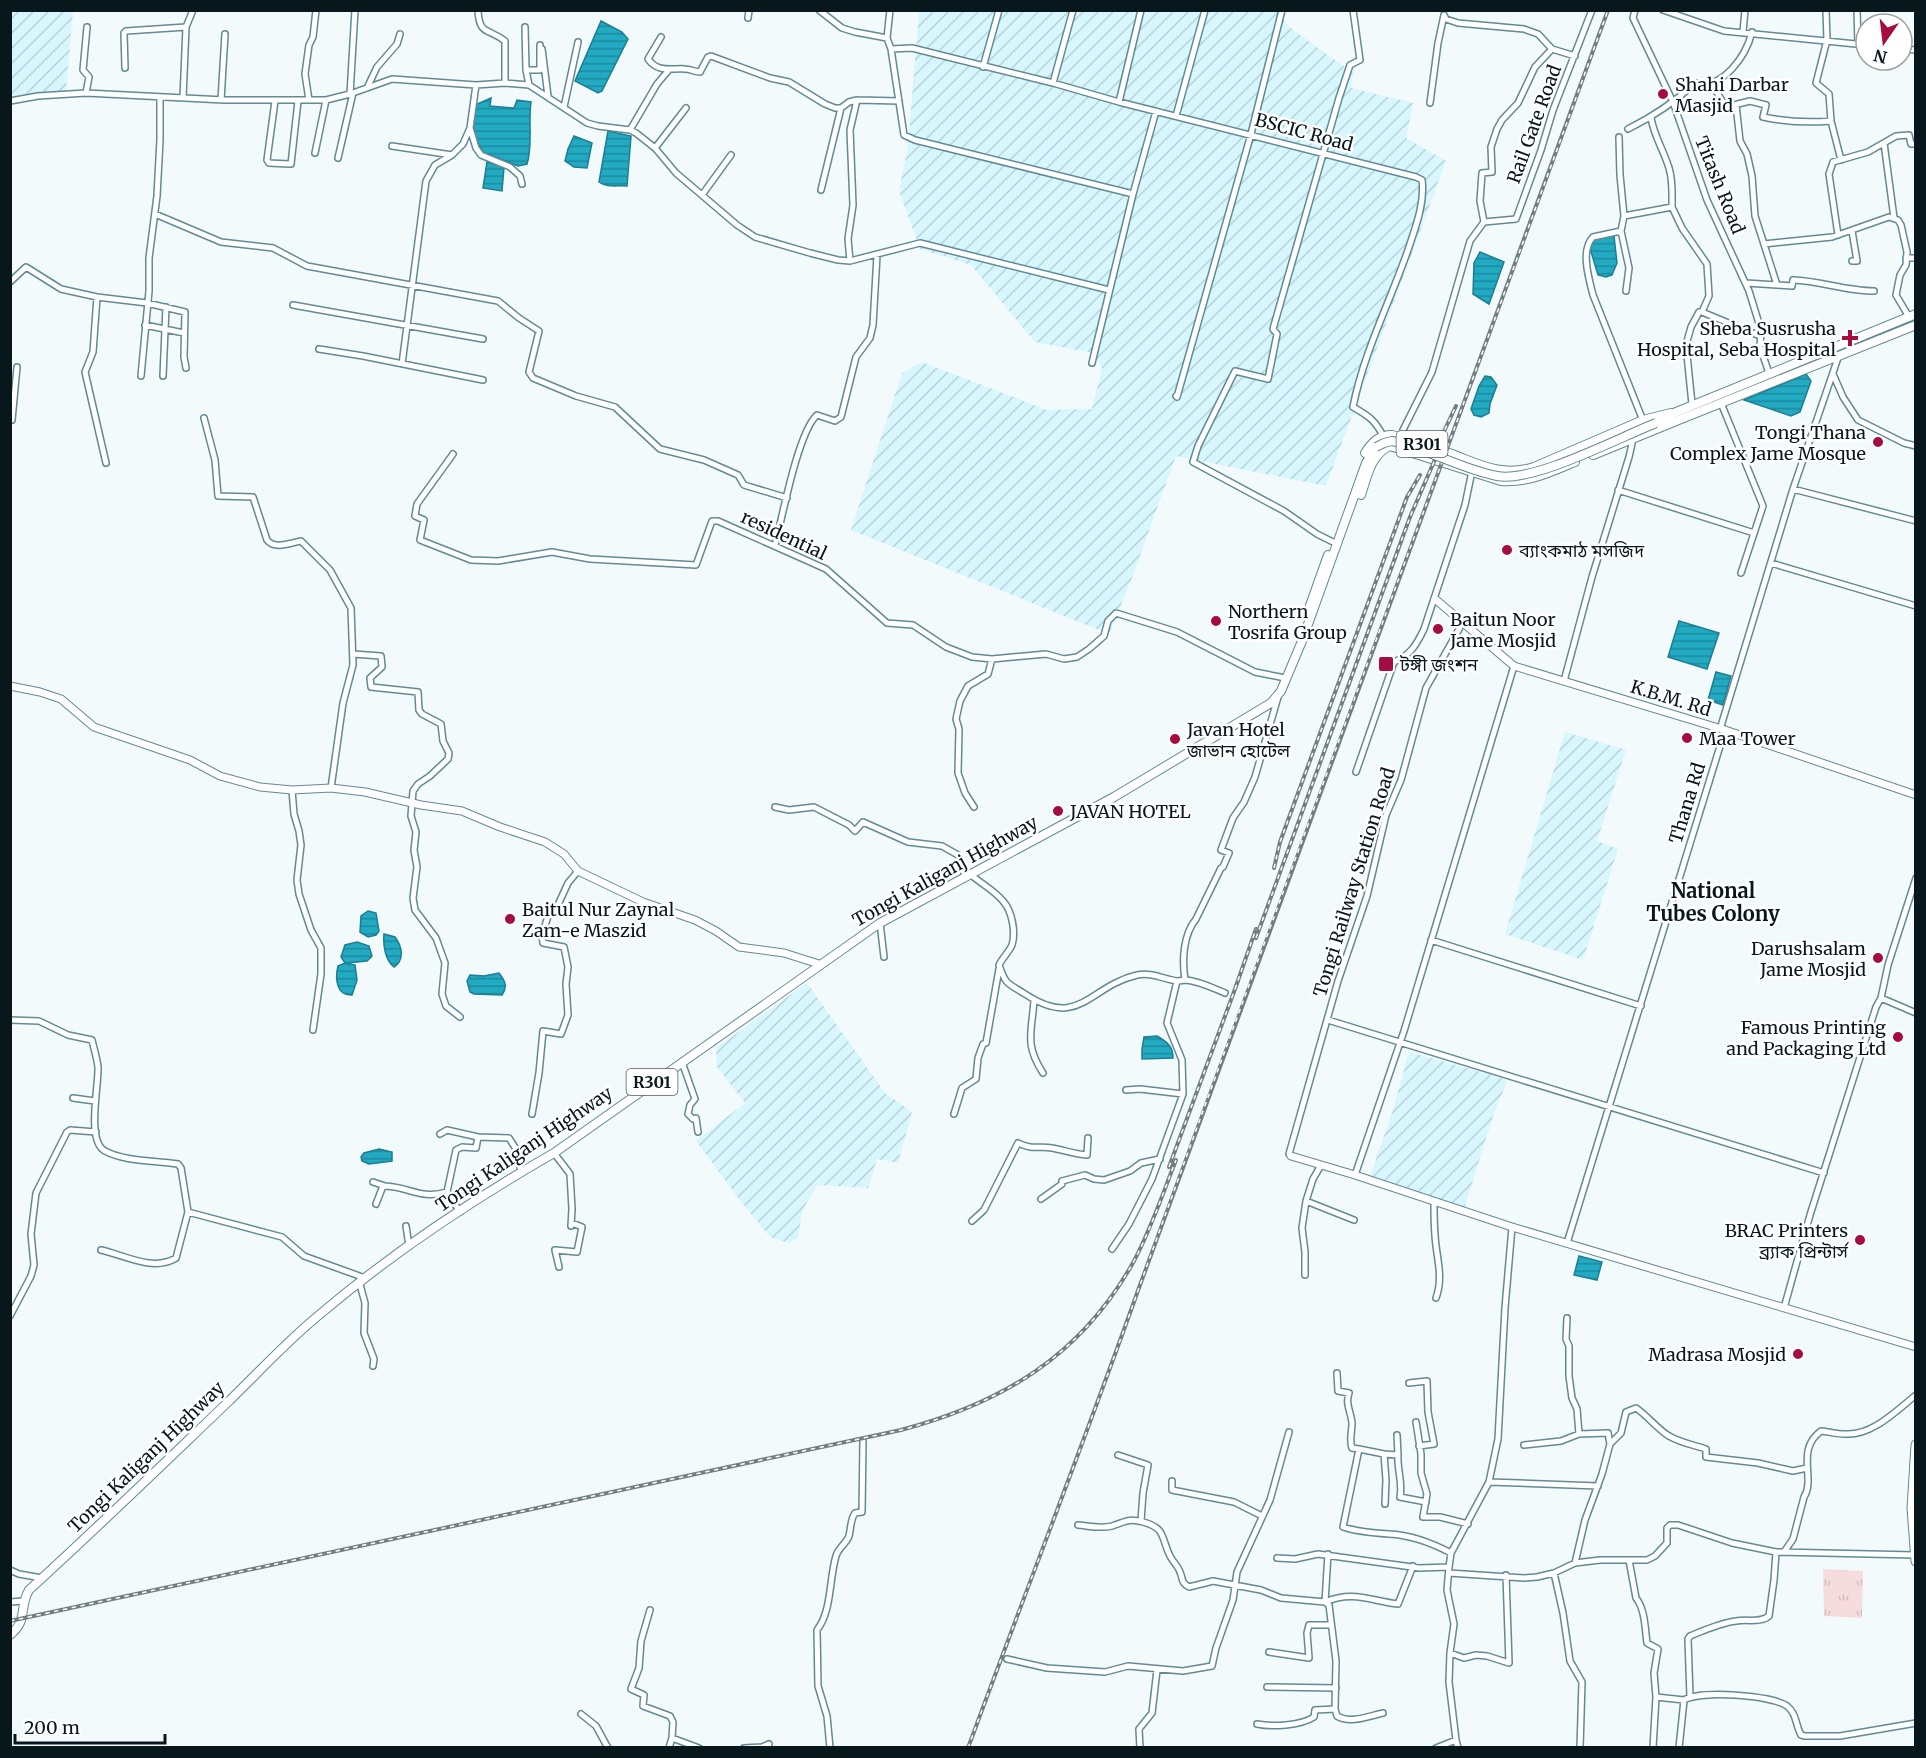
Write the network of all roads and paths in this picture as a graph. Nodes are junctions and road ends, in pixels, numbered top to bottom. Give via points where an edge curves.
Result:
1 (193, 10) edge
2 (316, 10) edge
3 (355, 10) edge
4 (478, 10) edge
5 (749, 10) edge
6 (819, 10) edge
7 (890, 10) edge
8 (999, 10) edge
9 (1073, 10) edge
10 (1141, 10) edge
11 (1205, 10) edge
12 (1282, 10) edge
13 (1353, 10) edge
14 (1592, 10) edge
15 (1635, 10) edge
16 (1663, 10) edge
17 (1745, 10) edge
18 (1826, 10) edge
19 (1444, 13) edge
20 (748, 18) dead end
21 (87, 27) dead end
22 (186, 27) junction
23 (525, 27) dead end
24 (1743, 32) junction
25 (1752, 33) junction
26 (225, 34) dead end
27 (400, 34) dead end
28 (661, 37) dead end
29 (887, 38) junction
30 (1827, 40) junction
31 (578, 42) dead end
32 (1854, 43) edge
33 (891, 49) junction
34 (1552, 49) junction
35 (1575, 56) junction
36 (983, 67) junction
37 (125, 68) dead end
38 (526, 70) junction
39 (668, 71) junction
40 (505, 83) junction
41 (1053, 83) junction
42 (1711, 83) junction
43 (529, 85) junction
44 (368, 86) junction
45 (476, 86) junction
46 (87, 93) junction
47 (351, 94) junction
48 (548, 96) junction
49 (160, 98) junction
50 (183, 98) junction
51 (221, 100) junction
52 (309, 100) junction
53 (326, 100) junction
54 (857, 100) junction
55 (10, 101) edge
56 (275, 101) junction
57 (298, 101) junction
58 (899, 101) junction
59 (1119, 102) junction
60 (1673, 102) junction
61 (1430, 103) dead end
62 (1736, 105) junction
63 (564, 107) junction
64 (686, 108) dead end
65 (841, 108) junction
66 (1156, 111) junction
67 (1176, 116) junction
68 (1651, 118) junction
69 (1831, 121) junction
70 (470, 128) junction
71 (1628, 129) dead end
72 (630, 130) junction
73 (1251, 134) junction
74 (1619, 137) dead end
75 (1884, 143) junction
76 (1916, 144) edge
77 (392, 146) dead end
78 (655, 148) junction
79 (315, 153) dead end
80 (1323, 153) junction
81 (452, 155) junction
82 (731, 155) dead end
83 (338, 158) dead end
84 (1841, 160) junction
85 (522, 184) dead end
86 (821, 190) dead end
87 (1133, 194) junction
88 (702, 195) junction
89 (1672, 207) junction
90 (155, 214) junction
91 (1624, 216) junction
92 (1894, 218) junction
93 (1484, 222) junction
94 (1621, 231) junction
95 (1852, 231) junction
96 (1838, 235) junction
97 (1764, 244) junction
98 (877, 255) junction
99 (1906, 258) junction
100 (1916, 258) edge
101 (850, 261) junction
102 (1852, 261) dead end
103 (10, 282) edge
104 (1746, 283) junction
105 (412, 284) junction
106 (1777, 285) junction
107 (1109, 290) junction
108 (1626, 291) dead end
109 (1874, 291) dead end
110 (97, 297) junction
111 (147, 303) junction
112 (294, 305) dead end
113 (166, 307) junction
114 (1702, 312) junction
115 (1912, 316) edge
116 (145, 325) junction
117 (406, 325) junction
118 (1916, 325) edge
119 (165, 329) junction
120 (184, 333) junction
121 (1760, 336) junction
122 (483, 339) dead end
123 (319, 349) dead end
124 (1839, 354) junction
125 (1092, 363) dead end
126 (402, 364) junction
127 (18, 366) dead end
128 (186, 368) dead end
129 (1769, 373) junction
130 (1833, 374) junction
131 (141, 376) dead end
132 (163, 376) dead end
133 (483, 380) dead end
134 (1176, 396) dead end
135 (1711, 396) junction
136 (1692, 404) junction
137 (1718, 404) junction
138 (11, 412) edge
139 (1673, 417) junction
140 (204, 418) dead end
141 (12, 420) dead end
142 (1644, 424) junction
143 (1403, 430) dead end
144 (1383, 436) junction
145 (1633, 439) junction
146 (1390, 446) junction
147 (1916, 446) edge
148 (453, 454) dead end
149 (106, 463) dead end
150 (1474, 463) junction
151 (1471, 473) junction
152 (1793, 489) junction
153 (1618, 490) junction
154 (788, 498) junction
155 (1916, 521) edge
156 (1754, 533) junction
157 (1333, 542) junction
158 (775, 546) junction
159 (1771, 563) junction
160 (1741, 573) dead end
161 (1435, 599) junction
162 (1916, 606) edge
163 (1463, 622) junction
164 (1302, 641) junction
165 (353, 654) junction
166 (992, 659) junction
167 (1514, 666) junction
168 (1285, 678) junction
169 (1564, 681) junction
170 (10, 686) edge
171 (1278, 695) junction
172 (1725, 730) junction
173 (1356, 772) dead end
174 (331, 788) junction
175 (292, 790) junction
176 (1916, 795) edge
177 (413, 802) junction
178 (775, 807) dead end
179 (974, 807) dead end
180 (578, 871) junction
181 (967, 875) junction
182 (1916, 878) edge
183 (880, 923) junction
184 (1431, 940) junction
185 (884, 957) dead end
186 (819, 964) junction
187 (999, 965) junction
188 (1185, 980) junction
189 (1178, 981) junction
190 (1225, 993) dead end
191 (1881, 998) junction
192 (1034, 1000) junction
193 (1641, 1006) junction
194 (1916, 1013) edge
195 (460, 1017) dead end
196 (10, 1020) edge
197 (1328, 1020) junction
198 (313, 1030) dead end
199 (1400, 1042) junction
200 (681, 1061) junction
201 (1043, 1073) dead end
202 (1126, 1090) dead end
203 (1183, 1094) junction
204 (73, 1098) dead end
205 (96, 1101) junction
206 (1609, 1107) junction
207 (532, 1114) dead end
208 (954, 1114) dead end
209 (96, 1132) junction
210 (698, 1132) dead end
211 (440, 1134) dead end
212 (478, 1137) junction
213 (1088, 1138) dead end
214 (554, 1152) junction
215 (1291, 1156) joint
216 (1160, 1159) junction
217 (1321, 1165) junction
218 (521, 1171) junction
219 (1824, 1173) junction
220 (1355, 1175) junction
221 (373, 1182) dead end
222 (387, 1186) junction
223 (447, 1192) junction
224 (1041, 1200) dead end
225 (1306, 1201) junction
226 (1434, 1201) junction
227 (376, 1204) dead end
228 (188, 1212) junction
229 (460, 1212) junction
230 (1354, 1220) dead end
231 (972, 1221) dead end
232 (406, 1226) dead end
233 (1512, 1227) junction
234 (1567, 1243) junction
235 (409, 1246) junction
236 (1112, 1249) dead end
237 (101, 1250) dead end
238 (559, 1267) dead end
239 (1305, 1275) dead end
240 (362, 1280) junction
241 (1436, 1298) dead end
242 (1784, 1308) junction
243 (10, 1316) edge
244 (1567, 1318) dead end
245 (1916, 1347) edge
246 (373, 1365) dead end
247 (1337, 1373) dead end
248 (1409, 1383) dead end
249 (1916, 1395) edge
250 (1416, 1422) dead end
251 (1288, 1432) dead end
252 (1579, 1434) junction
253 (1397, 1435) dead end
254 (863, 1441) dead end
255 (1610, 1444) junction
256 (1524, 1445) dead end
257 (1916, 1445) edge
258 (1419, 1446) junction
259 (1359, 1449) junction
260 (1383, 1454) junction
261 (1118, 1455) dead end
262 (1398, 1455) junction
263 (1807, 1468) junction
264 (1172, 1481) dead end
265 (1489, 1482) junction
266 (1599, 1486) junction
267 (1426, 1502) junction
268 (1385, 1504) dead end
269 (1262, 1516) junction
270 (1141, 1521) junction
271 (1468, 1524) junction
272 (1078, 1525) dead end
273 (1776, 1552) junction
274 (1784, 1552) junction
275 (1451, 1553) junction
276 (1328, 1554) junction
277 (1915, 1555) edge
278 (1277, 1558) dead end
279 (1629, 1560) junction
280 (1916, 1561) edge
281 (1575, 1563) junction
282 (1413, 1566) junction
283 (10, 1570) edge
284 (1449, 1570) junction
285 (1554, 1573) junction
286 (1506, 1575) junction
287 (42, 1578) junction
288 (1236, 1586) junction
289 (23, 1601) junction
290 (10, 1602) edge
291 (1325, 1602) junction
292 (650, 1610) dead end
293 (1331, 1625) junction
294 (10, 1635) edge
295 (1269, 1652) dead end
296 (1450, 1653) junction
297 (1007, 1659) dead end
298 (1158, 1670) junction
299 (1267, 1687) dead end
300 (1336, 1688) junction
301 (1656, 1696) junction
302 (1687, 1698) junction
303 (1335, 1709) junction
304 (1383, 1713) dead end
305 (581, 1714) dead end
306 (1257, 1724) dead end
307 (1916, 1724) edge
308 (672, 1738) junction
309 (1456, 1740) junction
310 (769, 1744) dead end
311 (608, 1748) edge
312 (669, 1748) edge
313 (699, 1748) edge
314 (744, 1748) edge
315 (830, 1748) edge
316 (1140, 1748) edge
317 (1436, 1748) edge
318 (1458, 1748) edge
319 (1580, 1748) edge
320 (1653, 1748) edge
321 (1679, 1748) edge

1 - 22 street
2 - 52 street via 306,64
3 - 47 street
4 - 40 street via 481,28 505,41
5 - 20 street
6 - 29 street via 843,28
7 - 29 street
8 - 36 street
9 - 41 street
10 - 59 street
11 - 67 street
12 - 73 street
13 - 80 street via 1360,60 1350,65
14 - 35 street, Rail Gate Road
15 - 60 street, Titash Road via 1633,18
16 - 24 street via 1724,31
17 - 24 street
18 - 30 street
19 - 34 street via 1446,20 1458,23 1524,29 1538,34
19 - 61 street
21 - 46 street via 83,70 89,78
22 - 37 street via 126,31
22 - 50 street
23 - 38 street
24 - 25 street
25 - 30 street
25 - 42 street via 1745,52 1731,70
26 - 51 street
27 - 44 street via 397,44 376,67
28 - 39 street via 648,59
29 - 33 street
30 - 32 street
30 - 69 street via 1816,83 1829,94
31 - 63 street
33 - 36 street, BSCIC Road via 912,48
33 - 58 street
34 - 35 street
34 - 93 street, Rail Gate Road via 1535,67 1518,103 1497,129 1491,147 1492,172 1482,172 1480,201
35 - 93 street, Rail Gate Road via 1516,219
36 - 41 street, BSCIC Road
38 - 43 street
38 - 48 street via 540,70 541,47
39 - 65 street via 700,72 711,56 789,82 825,104
39 - 72 street
40 - 43 street
40 - 45 street
41 - 59 street, BSCIC Road
42 - 60 street via 1695,83
42 - 62 street via 1726,107
43 - 48 street
44 - 45 street via 392,79
44 - 47 street
45 - 70 street
46 - 49 street
46 - 55 street
47 - 53 street
47 - 83 street
48 - 63 street
49 - 50 street
49 - 90 street
50 - 51 street
51 - 56 street
52 - 53 street
52 - 57 street
53 - 79 street
54 - 58 street
54 - 65 street
54 - 101 street via 850,130 854,205 848,239
56 - 57 street
56 - 57 street via 267,160 289,164
58 - 87 street via 904,135
59 - 66 street, BSCIC Road
60 - 68 street
60 - 104 street, Titash Road via 1707,200
62 - 69 street via 1750,101 1766,105 1763,117 1785,122
62 - 97 street via 1740,141 1751,171 1753,203
63 - 72 street via 587,123
64 - 78 street
65 - 86 street
66 - 67 street, BSCIC Road
66 - 87 street
67 - 73 street, BSCIC Road
68 - 71 street
68 - 89 street via 1669,168
69 - 84 street
70 - 81 street via 463,144
70 - 85 street via 481,155 510,167
72 - 78 street
73 - 80 street, BSCIC Road
73 - 134 street
74 - 91 street
75 - 76 street via 1896,136 1909,135 1911,144
75 - 84 street
75 - 92 street
77 - 81 street
78 - 88 street
80 - 144 street, BSCIC Road via 1422,180 1413,234 1365,362 1353,407 1380,426
80 - 157 street via 1273,329 1277,334 1268,379 1235,371 1193,462
81 - 105 street via 435,165 426,181
82 - 88 street
84 - 96 street via 1833,162 1829,174
87 - 107 street
88 - 101 street via 755,237
89 - 91 street
89 - 114 street via 1707,264 1709,296
90 - 105 street via 221,242 273,248 307,266
90 - 111 street
91 - 94 street
92 - 95 street
92 - 99 street via 1901,225
93 - 143 street via 1470,241 1432,372
94 - 108 street via 1629,268
94 - 142 street via 1590,239 1588,275
95 - 96 street
95 - 102 street via 1857,261
96 - 97 street
97 - 106 street
98 - 101 street
98 - 107 street via 920,243
98 - 154 street via 870,338 856,357 841,417 835,421 814,417 796,458
99 - 100 street
99 - 115 street via 1896,295
103 - 110 street via 26,267 61,289
104 - 106 street
104 - 121 street, Titash Road
105 - 117 street
105 - 154 street via 498,301 539,331 529,372 533,378 615,407 660,449 704,460 738,474 744,485
106 - 109 street via 1792,286 1793,280
107 - 125 street
110 - 111 street
110 - 149 street via 93,352 85,372
111 - 113 street
111 - 116 street
112 - 117 street
113 - 119 street
113 - 120 street via 185,312
114 - 121 street
114 - 136 street via 1691,327 1686,345
115 - 129 main road
116 - 119 street
116 - 131 street
117 - 122 street
117 - 126 street
118 - 124 main road, R301
119 - 120 street
119 - 132 street
120 - 128 street
121 - 129 street, Titash Road
123 - 126 street
124 - 130 street, Thana Rd
124 - 137 main road, R301
126 - 133 street
127 - 138 street
129 - 135 main road
130 - 147 street via 1858,420
130 - 152 street, Thana Rd
135 - 136 main road
135 - 137 main road
136 - 139 main road
137 - 139 main road, R301
137 - 156 street via 1761,499
138 - 141 street
139 - 142 main road, R301
139 - 142 main road, R301, bridge
139 - 145 main road, R301
140 - 165 street via 215,460 218,496 253,497 270,544 302,541 330,570 351,608
142 - 150 main road, R301 via 1526,470 1502,471
142 - 164 main road, R301, bridge via 1538,472 1512,477 1491,474 1404,444 1384,443 1372,451 1366,463
144 - 146 street, BSCIC Road
144 - 150 main road, R301 via 1392,435
144 - 157 main road, R301 via 1374,441 1364,457
145 - 151 main road, R301 via 1517,482
145 - 153 street
146 - 151 main road, R301
146 - 164 main road, R301 via 1374,459 1323,600
148 - 158 street, residential via 417,504 415,516 424,520 420,540 471,560 498,561 552,552 590,559 696,565 715,520
150 - 151 street
151 - 161 street via 1465,505
152 - 155 street
152 - 159 street, Thana Rd
153 - 156 street
153 - 169 street
154 - 158 street
156 - 160 street
157 - 164 main road, R301 via 1310,603
158 - 166 street, residential via 826,569 887,623 908,623 946,647 972,657
159 - 162 street
159 - 172 street, Thana Rd via 1721,726
161 - 163 street, K.B.M. Rd
161 - 173 street via 1416,646 1394,663
163 - 167 street, K.B.M. Rd
163 - 197 street, Tongi Railway Station Road via 1426,688
164 - 168 main road, R301
165 - 174 street
165 - 177 street via 381,656 382,667 370,678 371,687 417,692 419,710 441,724 448,759 412,791
166 - 168 street, residential via 1046,654 1064,659 1077,657 1104,636 1108,621 1116,613 1177,632 1255,672
166 - 179 street via 988,674 968,686 956,719 958,773
167 - 169 street, K.B.M. Rd
167 - 184 street
168 - 171 main road, R301
169 - 172 street, K.B.M. Rd
170 - 175 street via 61,699 94,727 190,760 220,776 260,787
171 - 181 main road, Tongi Kaliganj Highway / R301 via 1271,703 1114,797
171 - 188 street via 1258,769 1221,850 1228,854 1190,926 1184,949
172 - 176 street, K.B.M. Rd
172 - 193 street, Thana Rd
174 - 175 street
174 - 177 street
175 - 198 street via 301,845 299,894 321,948
177 - 180 street via 462,811 546,842 564,854
177 - 195 street via 411,816 417,837 415,910 436,938 445,963 442,994 446,1006
178 - 181 street via 814,807 855,831 863,822 908,842 948,848 958,855
180 - 186 street via 643,902 694,920 739,947 784,953
180 - 207 street via 548,916 542,936 543,943 564,947 568,1015 561,1034 543,1031
181 - 183 main road, Tongi Kaliganj Highway / R301
181 - 187 street via 1004,901 1012,919 1013,942
182 - 191 street
183 - 185 street
183 - 186 main road, Tongi Kaliganj Highway / R301
184 - 193 street
184 - 199 street
186 - 200 main road, Tongi Kaliganj Highway / R301
187 - 192 street via 1011,988
187 - 208 street via 992,1015 978,1058 976,1079 962,1088
188 - 189 street
188 - 190 street
189 - 192 street via 1137,975 1071,1008 1052,1007
189 - 203 street via 1167,1023 1182,1060
191 - 194 street
191 - 219 street
192 - 201 street via 1030,1048
193 - 206 street, Thana Rd
196 - 205 street via 39,1021 68,1035 92,1040 98,1070
197 - 199 street
197 - 215 street, Tongi Railway Station Road
199 - 206 street
199 - 220 street
200 - 210 street via 694,1099 688,1114 696,1118
200 - 214 main road, Tongi Kaliganj Highway / R301
202 - 203 street
203 - 216 street
204 - 205 street
205 - 209 street
206 - 219 street
206 - 234 street, Thana Rd
209 - 228 street via 99,1146 116,1156 177,1164 181,1168
209 - 243 street via 67,1132 36,1193 31,1234 34,1265
211 - 212 street via 447,1131
212 - 218 street via 509,1137
212 - 223 street via 476,1148 456,1150
213 - 231 street via 1087,1155 1018,1143 984,1210
214 - 218 main road, Tongi Kaliganj Highway / R301
214 - 238 street via 570,1174 572,1225 582,1227 578,1252 555,1250
215 - 217 street
216 - 224 street via 1104,1180 1085,1175 1062,1181
216 - 236 street
217 - 220 street
217 - 225 street
218 - 229 main road, Tongi Kaliganj Highway / R301
219 - 242 street
220 - 226 street
221 - 222 street
222 - 223 street via 430,1196
222 - 227 street via 381,1188
223 - 229 street
225 - 230 street
225 - 239 street via 1302,1228
226 - 233 street
226 - 241 street via 1440,1281
228 - 237 street via 176,1258 169,1262 132,1261
228 - 240 street via 282,1237 303,1257
229 - 235 main road, Tongi Kaliganj Highway / R301
232 - 235 street
233 - 234 street
233 - 265 street via 1498,1439
234 - 242 street
235 - 240 main road, Tongi Kaliganj Highway / R301
240 - 246 street via 364,1333
240 - 287 main road, Tongi Kaliganj Highway / R301 via 316,1317
242 - 245 street
244 - 252 street via 1569,1376
247 - 259 street via 1338,1391 1349,1393 1350,1443 1352,1448
248 - 258 street via 1427,1381 1434,1444
249 - 263 street via 1864,1431 1846,1435 1821,1431 1810,1442
250 - 258 street
251 - 269 street via 1274,1488
252 - 255 street via 1608,1433
252 - 256 street via 1561,1441
253 - 262 street
254 - 315 street via 862,1512 852,1517 848,1538 837,1553 817,1630 818,1686
255 - 263 street via 1621,1433 1626,1412 1636,1408 1667,1435 1706,1449 1706,1457 1792,1471
255 - 266 street
257 - 277 highway via 1912,1508
258 - 267 street
259 - 260 street
259 - 275 street via 1343,1527 1405,1536 1433,1543
260 - 262 street
260 - 268 street
261 - 270 street via 1148,1465
262 - 267 street via 1400,1497
263 - 274 street via 1808,1492 1793,1539
264 - 269 street via 1173,1490 1234,1502
265 - 266 street
265 - 271 street
266 - 281 street via 1585,1520
267 - 271 street via 1423,1518 1440,1517
269 - 288 street via 1241,1560
270 - 272 street via 1126,1519 1104,1528
270 - 288 street via 1162,1531 1185,1586 1213,1581
271 - 275 street
273 - 274 street
273 - 279 street via 1670,1525 1667,1543 1655,1557
273 - 302 street via 1769,1616 1719,1625 1688,1639
274 - 277 street
275 - 284 street
276 - 278 street
276 - 282 street
276 - 291 street
277 - 280 highway
279 - 281 street
279 - 301 street via 1647,1643 1658,1649
281 - 285 street
282 - 284 street
282 - 291 street via 1398,1604 1341,1596
283 - 287 street
284 - 286 street
284 - 296 street via 1454,1624
285 - 286 street via 1524,1578
285 - 319 street via 1570,1661 1582,1682
286 - 296 street via 1509,1663 1487,1656 1464,1658
287 - 289 main road, Tongi Kaliganj Highway / R301
288 - 291 street via 1281,1598
288 - 298 street via 1212,1666
289 - 290 street
289 - 294 main road, Tongi Kaliganj Highway / R301 via 23,1618
291 - 293 street via 1329,1605
292 - 308 street via 631,1689 644,1695 643,1706 670,1716
293 - 295 street via 1309,1625 1309,1658
293 - 300 street
296 - 309 street
297 - 298 street via 1066,1670 1105,1672 1128,1666
298 - 316 street via 1152,1713 1139,1729
299 - 300 street
300 - 303 street
301 - 302 street
301 - 320 street
302 - 307 street via 1706,1695 1772,1699 1794,1713 1804,1736 1840,1736
302 - 321 street
303 - 304 street via 1337,1716 1352,1720
303 - 306 street via 1315,1710 1310,1720 1293,1724
305 - 311 street via 596,1726
308 - 312 street
308 - 313 street
309 - 317 street
309 - 318 street
310 - 314 street

